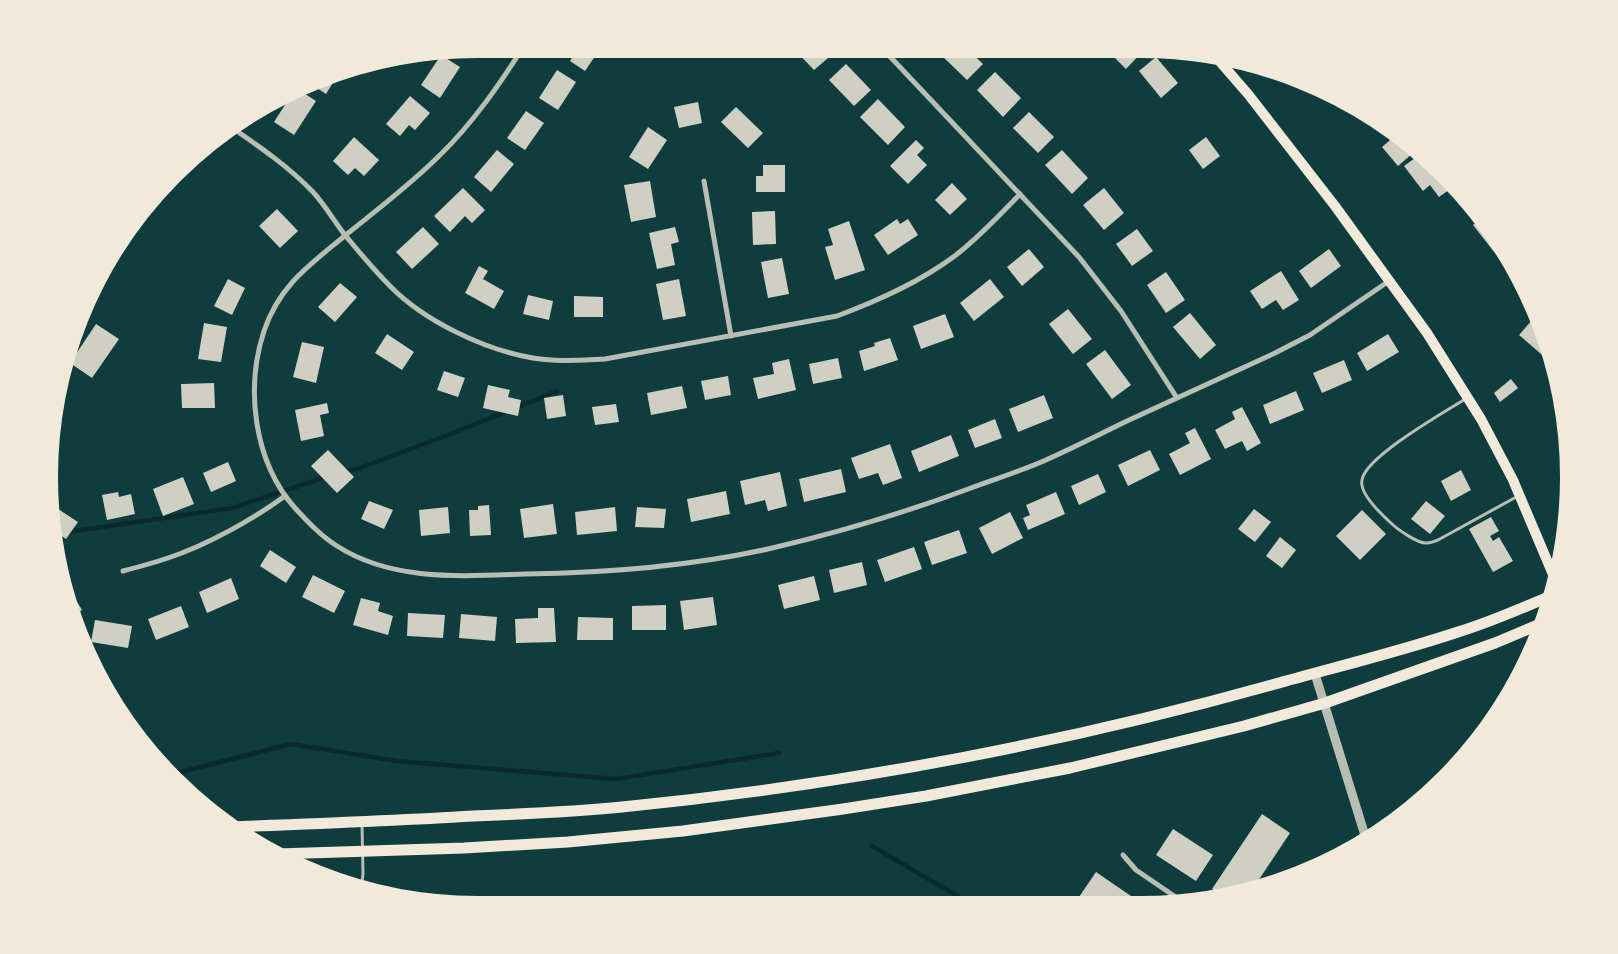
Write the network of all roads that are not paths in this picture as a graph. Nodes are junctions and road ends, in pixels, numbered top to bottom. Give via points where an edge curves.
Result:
1 (518, 55) edge
2 (889, 55) edge
3 (1221, 63) edge
4 (236, 131) edge
5 (704, 181) dead end
6 (1020, 194) junction
7 (346, 235) junction
8 (1390, 281) junction
9 (731, 336) junction
10 (1467, 397) junction
11 (1178, 398) junction
12 (285, 496) junction
13 (1519, 496) junction
14 (123, 571) dead end
15 (1552, 574) edge
16 (1545, 598) edge
17 (1536, 626) edge
18 (1315, 674) junction
19 (1325, 703) junction
20 (362, 822) junction
21 (241, 827) edge
22 (1365, 834) edge
23 (363, 852) junction
24 (288, 854) edge
25 (1123, 855) dead end
26 (362, 883) edge
27 (1176, 897) edge

1 - 7 street via 476,116 440,155
2 - 6 street
3 - 8 main road via 1336,206
4 - 7 street via 290,170 315,194
5 - 9 street
6 - 9 street via 957,254 928,274 873,303 837,316
6 - 11 street via 1101,284
7 - 9 street via 390,287 420,312 457,333 494,348 533,358 568,361 605,359
7 - 12 street via 308,265 288,288 273,310 257,361 254,385 260,439 273,476
8 - 10 main road
8 - 11 street via 1310,335
10 - 13 main road
10 - 13 lane via 1384,452 1364,473 1361,481 1363,492 1392,524 1427,543
11 - 12 street via 1037,464 896,515 765,550 692,562 556,574 401,572 356,557 337,546
12 - 14 street via 213,538 170,557
13 - 15 main road
16 - 18 main road via 1459,632
17 - 19 main road
18 - 19 street
18 - 20 main road via 1098,730 880,773 624,807
19 - 22 street
19 - 23 main road via 1070,768 852,808 683,832 568,842
20 - 21 main road
20 - 23 lane
23 - 24 main road
23 - 26 lane
25 - 27 street via 1136,870

